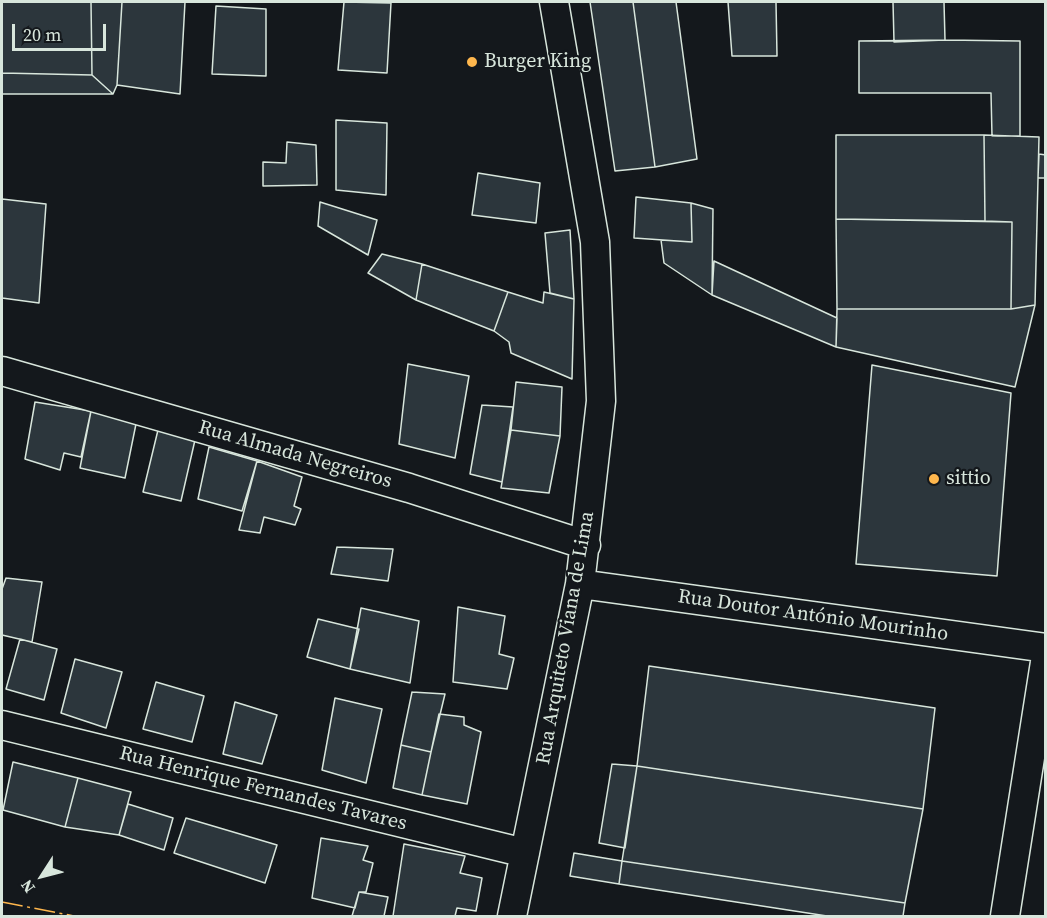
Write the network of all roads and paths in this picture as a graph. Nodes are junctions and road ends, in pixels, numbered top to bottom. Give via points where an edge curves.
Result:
1 (554, 2) edge
2 (2, 371) edge
3 (586, 545) junction
4 (580, 584) junction
5 (1046, 648) edge
6 (1046, 656) edge
7 (2, 725) edge
8 (525, 853) junction
9 (513, 916) edge
10 (1005, 916) edge

1 - 3 street, Rua Arquiteto Viana de Lima via 595,242 601,401
2 - 3 street, Rua Almada Negreiros via 409,489
3 - 4 street, Rua Arquiteto Viana de Lima
4 - 5 street, Rua Doutor António Mourinho
4 - 8 street, Rua Arquiteto Viana de Lima
6 - 10 street
7 - 8 street, Rua Henrique Fernandes Tavares
8 - 9 street, Rua Arquiteto Viana de Lima

